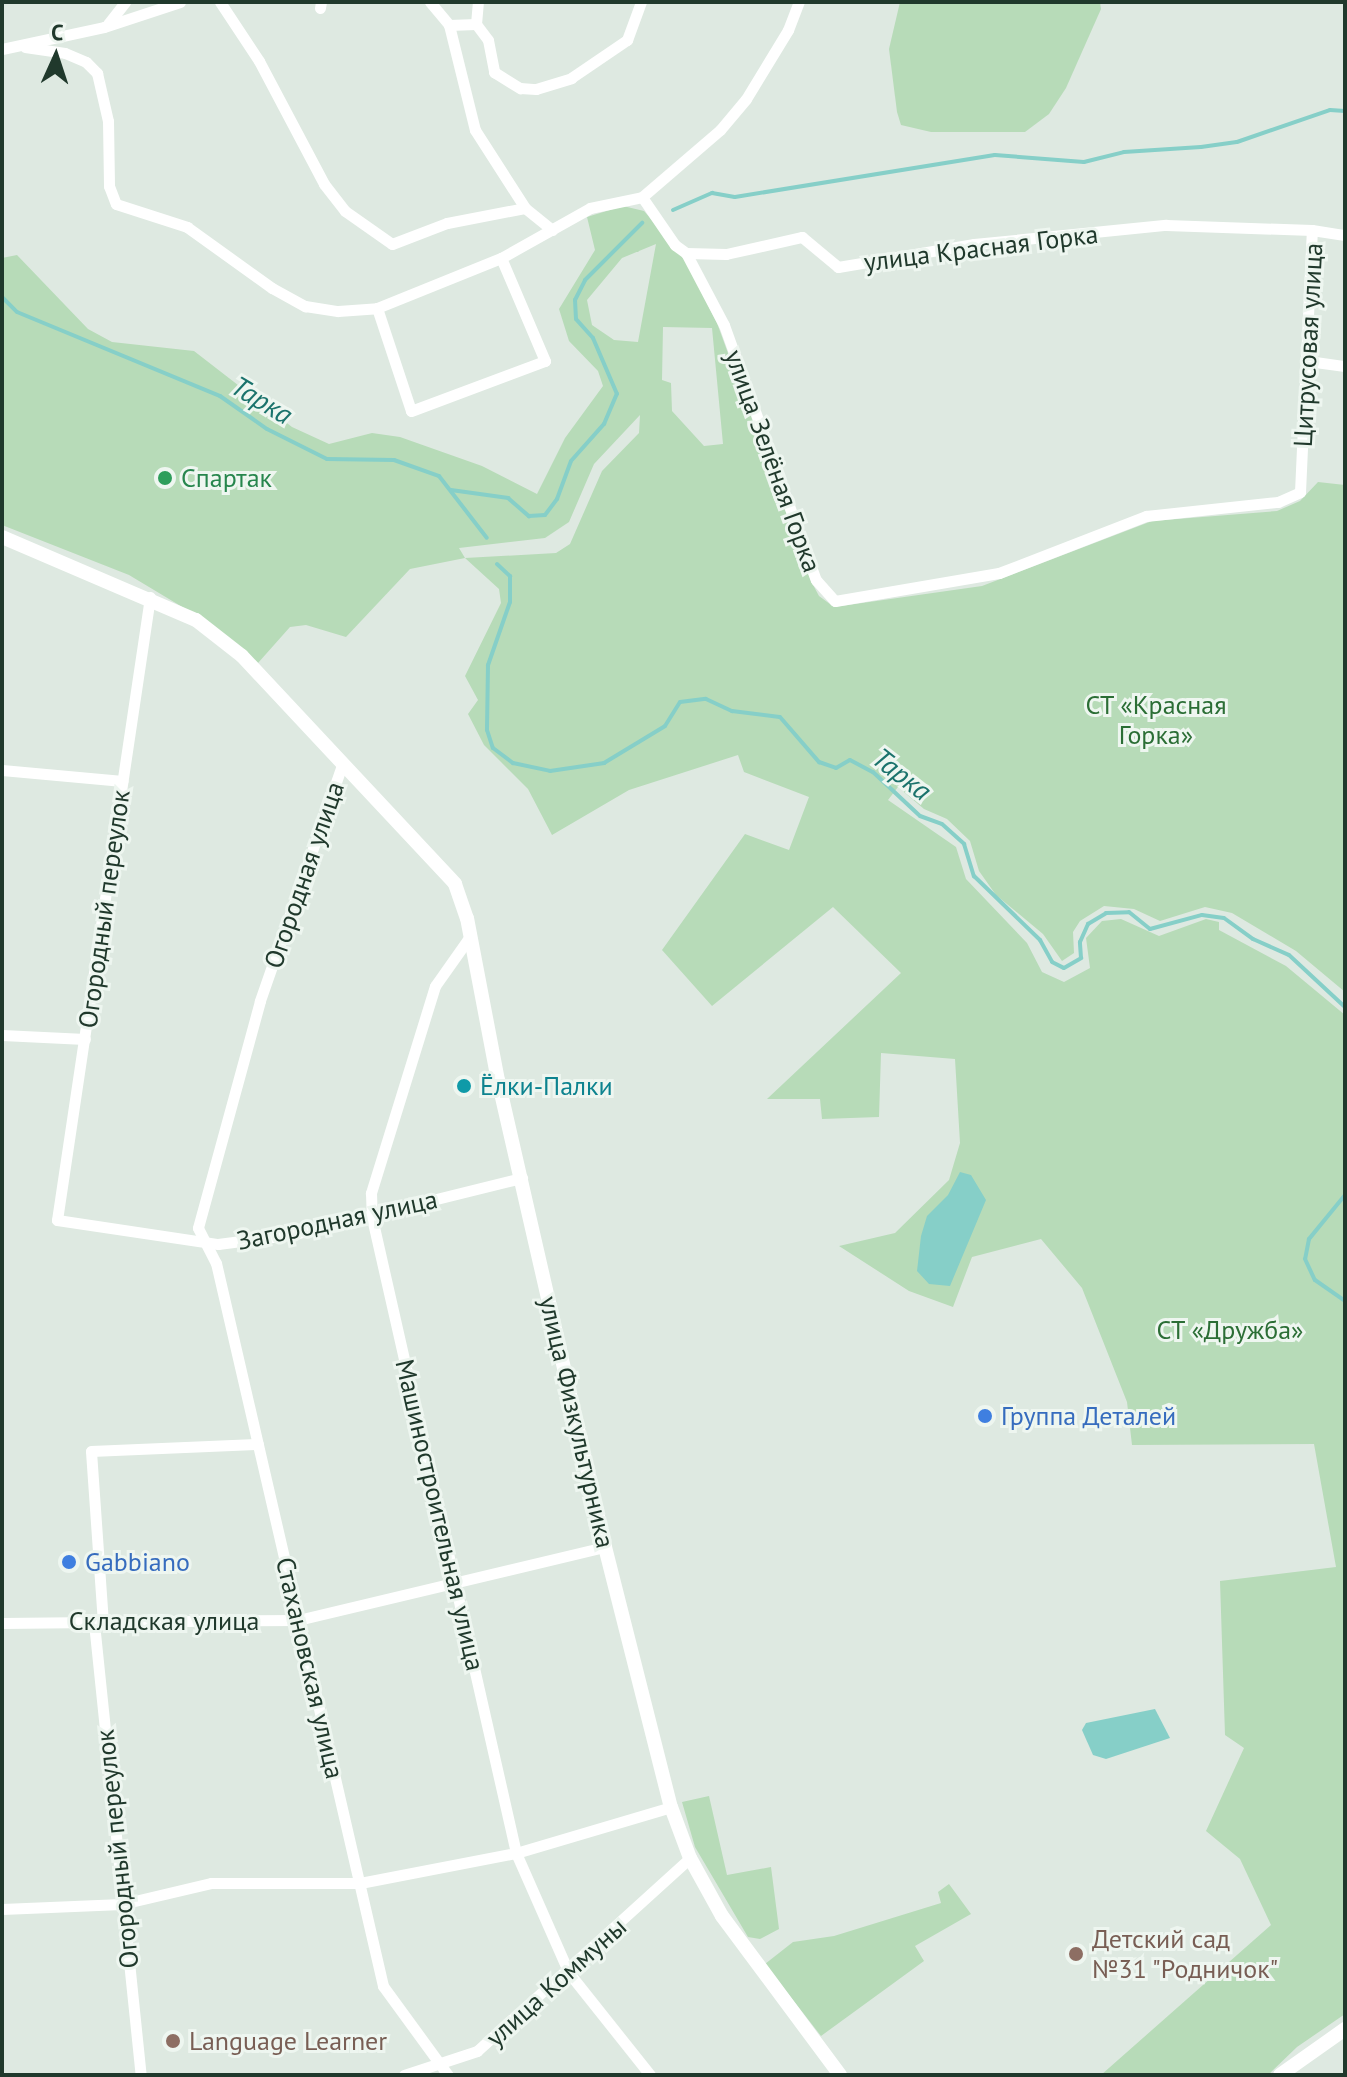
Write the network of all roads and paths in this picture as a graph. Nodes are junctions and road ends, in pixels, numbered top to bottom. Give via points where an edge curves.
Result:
1 (125, 2) edge
2 (180, 2) edge
3 (220, 2) edge
4 (430, 2) edge
5 (478, 2) edge
6 (641, 2) edge
7 (799, 2) edge
8 (476, 24) junction
9 (449, 25) junction
10 (104, 27) junction
11 (25, 47) junction
12 (2, 49) edge
13 (642, 197) junction
14 (525, 208) junction
15 (552, 230) junction
16 (1312, 230) junction
17 (1345, 235) edge
18 (686, 253) junction
19 (501, 258) junction
20 (377, 308) junction
21 (1308, 361) junction
22 (1345, 366) edge
23 (1300, 492) joint
24 (2, 537) edge
25 (150, 597) junction
26 (342, 765) junction
27 (2, 770) edge
28 (123, 781) junction
29 (471, 935) junction
30 (2, 1035) edge
31 (85, 1039) junction
32 (522, 1178) junction
33 (372, 1218) junction
34 (57, 1220) joint
35 (208, 1244) junction
36 (258, 1444) junction
37 (605, 1547) junction
38 (457, 1585) junction
39 (298, 1620) junction
40 (2, 1623) edge
41 (98, 1623) junction
42 (671, 1807) junction
43 (516, 1853) junction
44 (690, 1858) junction
45 (360, 1883) junction
46 (122, 1904) junction
47 (2, 1909) edge
48 (569, 1973) junction
49 (1345, 2029) edge
50 (439, 2064) junction
51 (141, 2075) edge
52 (404, 2075) edge
53 (448, 2075) edge
54 (650, 2075) edge
55 (840, 2075) edge
56 (1280, 2075) edge

1 - 10 street
2 - 10 street
3 - 14 street via 259,61 324,184 345,211 392,244 447,223
4 - 9 street
5 - 8 street
6 - 8 street via 627,40 571,78 536,89 520,88 494,72 488,40
7 - 13 street via 746,99 720,130
8 - 9 street
9 - 14 street via 475,130
10 - 11 street
11 - 12 street
11 - 20 street via 76,57 97,73 108,121 109,186 116,204 187,227 305,306 338,311
13 - 15 street via 590,208
13 - 18 street
14 - 15 street
15 - 19 street
16 - 17 street, Цитрусовая улица
16 - 18 street, улица Красная Горка via 1166,225 974,244 838,267 802,237 726,254
16 - 21 street, Цитрусовая улица
18 - 23 street, улица Зелёная Горка via 724,325 823,593 835,601 999,573 1146,516 1278,502
19 - 20 street
19 - 20 street via 545,361 411,411
21 - 22 street
21 - 23 street, Цитрусовая улица
24 - 25 street, Огородная улица
25 - 26 street, Огородная улица via 196,620 242,656
25 - 28 street, Огородный переулок
26 - 29 street, улица Физкультурника via 455,884
26 - 35 street, Огородная улица via 260,1001 204,1191 198,1228
27 - 28 street
28 - 31 street, Огородный переулок
29 - 32 street, улица Физкультурника
29 - 33 street, Машиностроительная улица via 435,986 371,1193
30 - 31 street
31 - 34 street, Огородный переулок
32 - 33 street, Загородная улица
32 - 37 street, улица Физкультурника
33 - 35 street, Загородная улица
33 - 38 street, Машиностроительная улица
34 - 35 street, Загородная улица
35 - 36 street, Стахановская улица
36 - 39 street, Стахановская улица
36 - 41 street, Огородный переулок via 91,1451
37 - 38 street, Складская улица
37 - 42 street, улица Физкультурника
38 - 39 street, Складская улица
38 - 43 street, Машиностроительная улица
39 - 41 street, Складская улица
39 - 45 street, Стахановская улица
40 - 41 street, Складская улица
41 - 46 street, Огородный переулок
42 - 43 street
42 - 44 street, улица Физкультурника
43 - 45 street
43 - 48 street, Машиностроительная улица
44 - 48 street, улица Коммуны
44 - 55 street, улица Физкультурника via 752,1962
45 - 46 street via 211,1883
45 - 50 street, Стахановская улица via 383,1986
46 - 47 street
46 - 51 street, Огородный переулок
48 - 50 street, улица Коммуны via 477,2051
48 - 54 street, Машиностроительная улица
49 - 56 street
50 - 52 street, улица Коммуны
50 - 53 street, Стахановская улица

